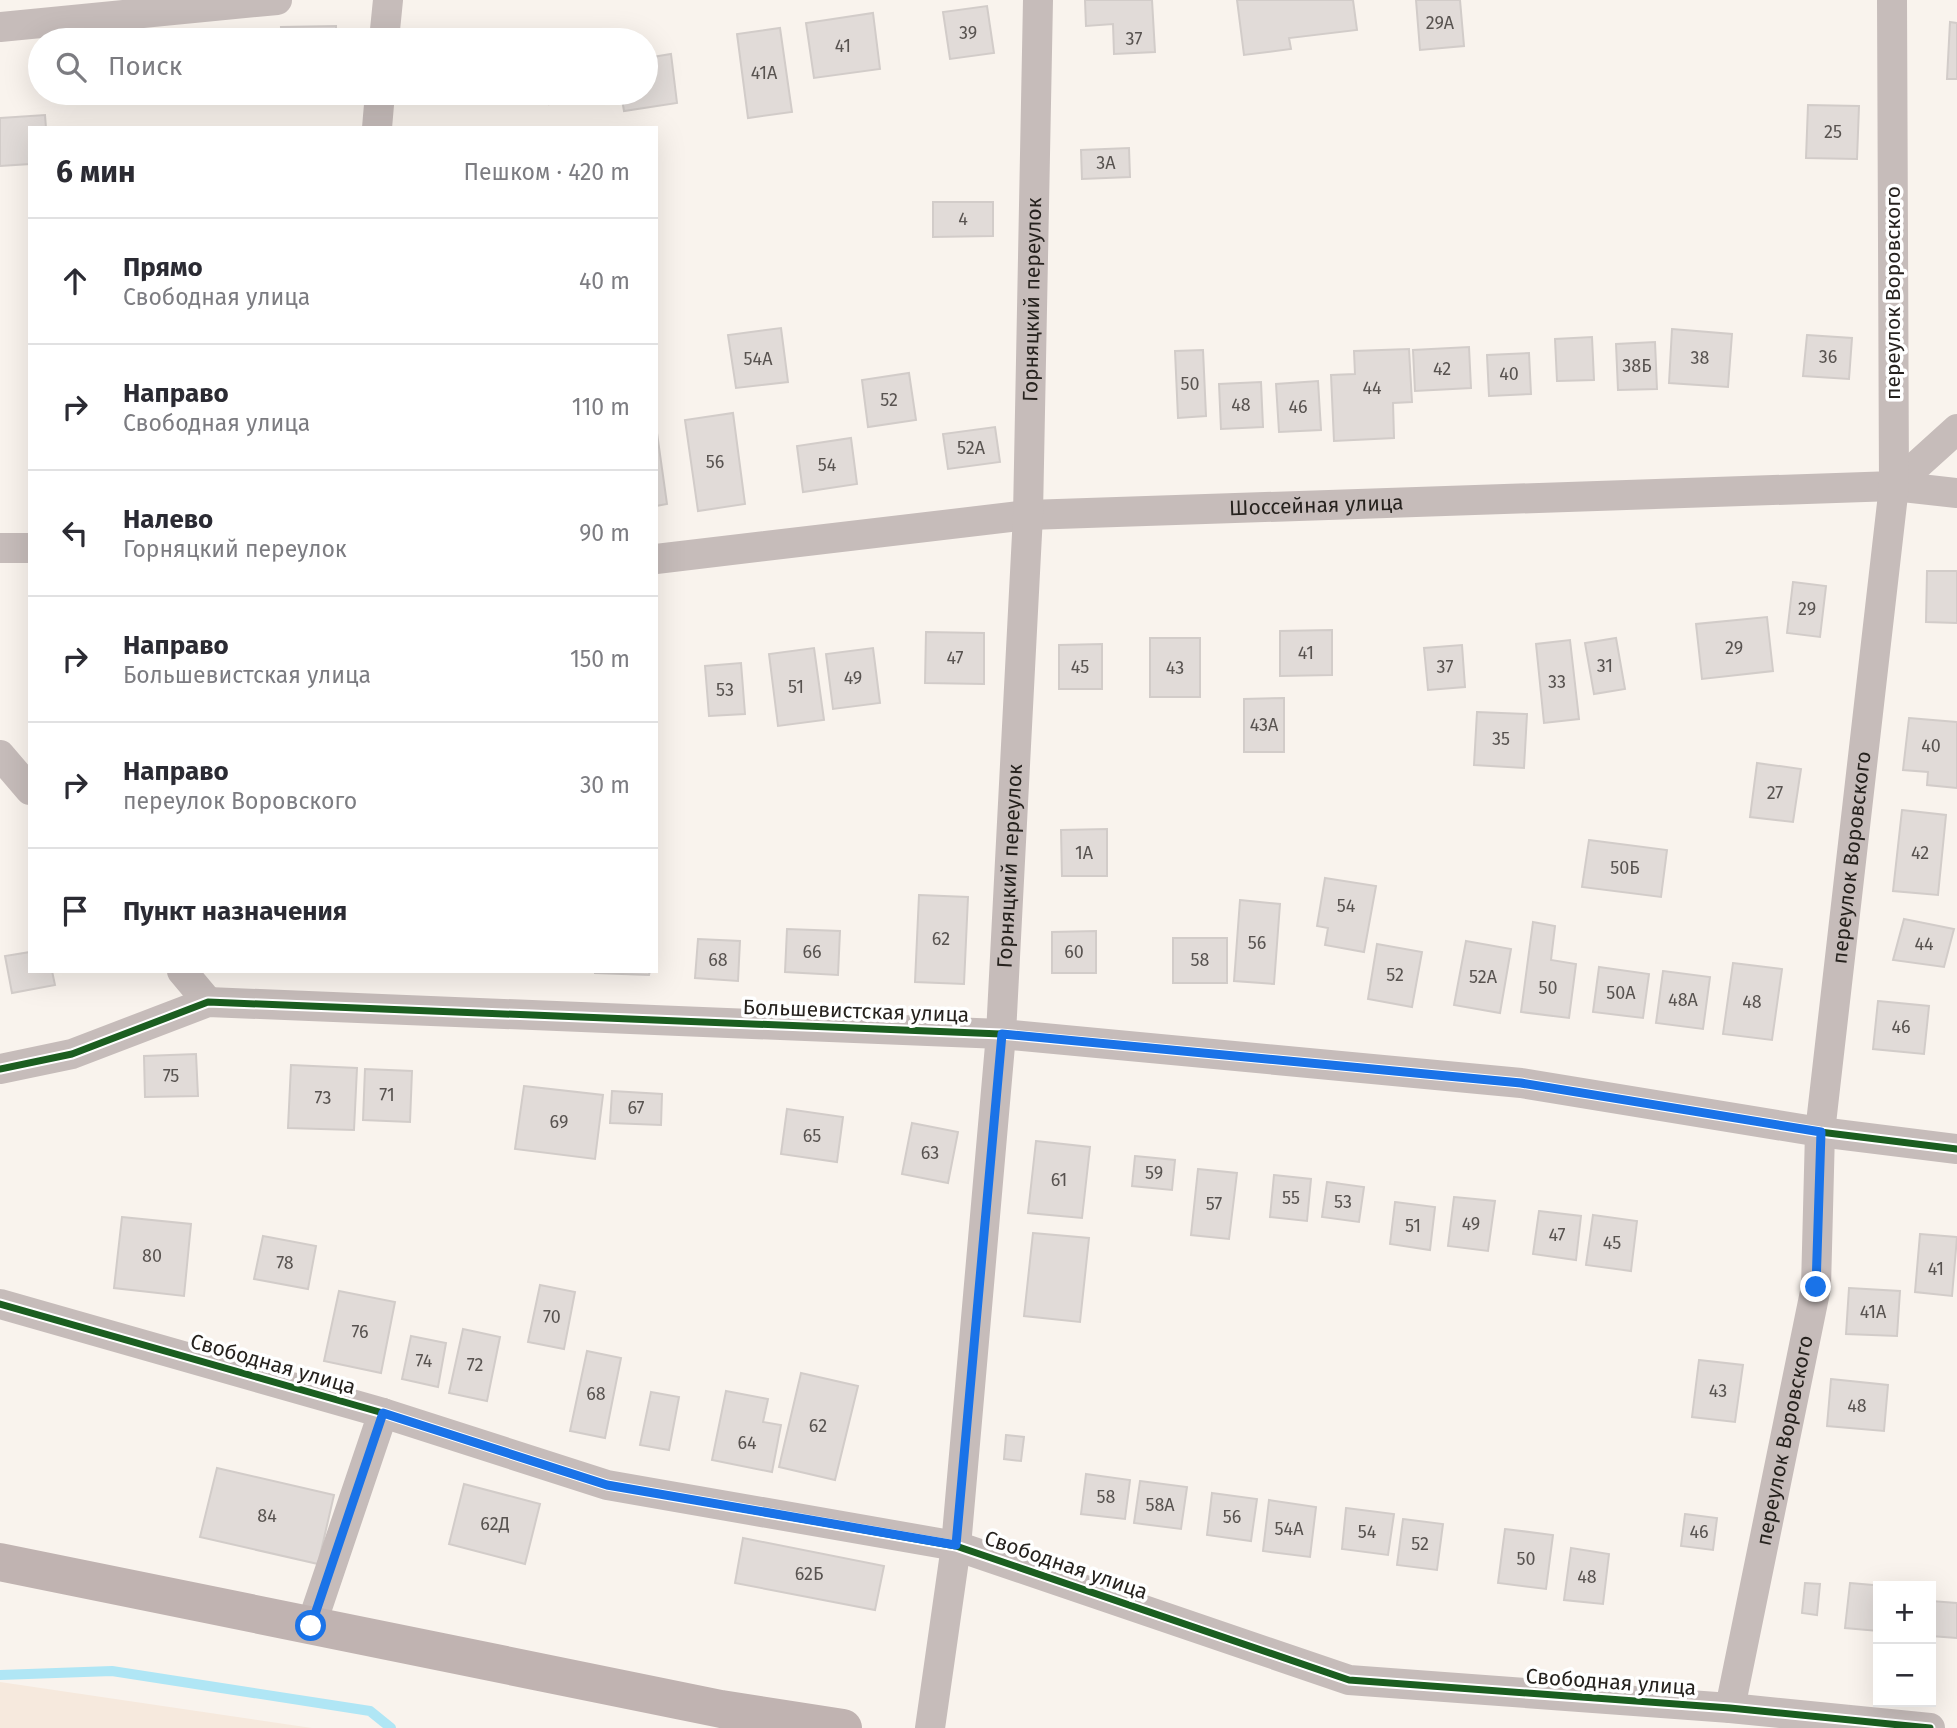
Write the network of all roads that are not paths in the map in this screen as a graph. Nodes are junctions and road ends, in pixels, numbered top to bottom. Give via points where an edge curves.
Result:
1 (277, 0) edge
2 (388, 0) edge
3 (1038, 0) edge
4 (1892, 0) edge
5 (0, 27) edge
6 (385, 28) edge
7 (379, 105) edge
8 (377, 126) edge
9 (1957, 429) edge
10 (1894, 486) junction
11 (1957, 494) edge
12 (1028, 515) junction
13 (0, 548) edge
14 (28, 548) edge
15 (658, 559) edge
16 (0, 755) edge
17 (28, 788) edge
18 (184, 973) edge
19 (208, 1002) junction
20 (1002, 1034) junction
21 (0, 1069) edge
22 (1821, 1132) junction
23 (1957, 1149) edge
24 (0, 1304) edge
25 (383, 1413) junction
26 (956, 1545) junction
27 (0, 1562) edge
28 (311, 1626) junction
29 (1730, 1708) junction
30 (843, 1728) edge
31 (930, 1728) edge
32 (1930, 1728) edge

1 - 5 street
2 - 6 street
3 - 12 street, Горняцкий переулок
4 - 10 street, переулок Воровского
7 - 8 street
9 - 10 street
10 - 11 street, Шоссейная улица
10 - 12 street, Шоссейная улица
10 - 22 street, переулок Воровского
12 - 15 street, Шоссейная улица
12 - 20 street, Горняцкий переулок
13 - 14 street
16 - 17 street
18 - 19 street
19 - 20 street, Большевистская улица
19 - 21 street via 72,1054
20 - 22 street, Большевистская улица via 1521,1083
20 - 26 street, Горняцкий переулок
22 - 23 street, Большевистская улица
22 - 29 street, переулок Воровского via 1816,1287
24 - 25 street, Свободная улица
25 - 26 street, Свободная улица via 607,1485
25 - 28 street
26 - 29 street, Свободная улица via 1349,1680
26 - 31 street, Горняцкий переулок
27 - 28 main road
28 - 30 main road via 720,1709
29 - 32 street, Свободная улица

